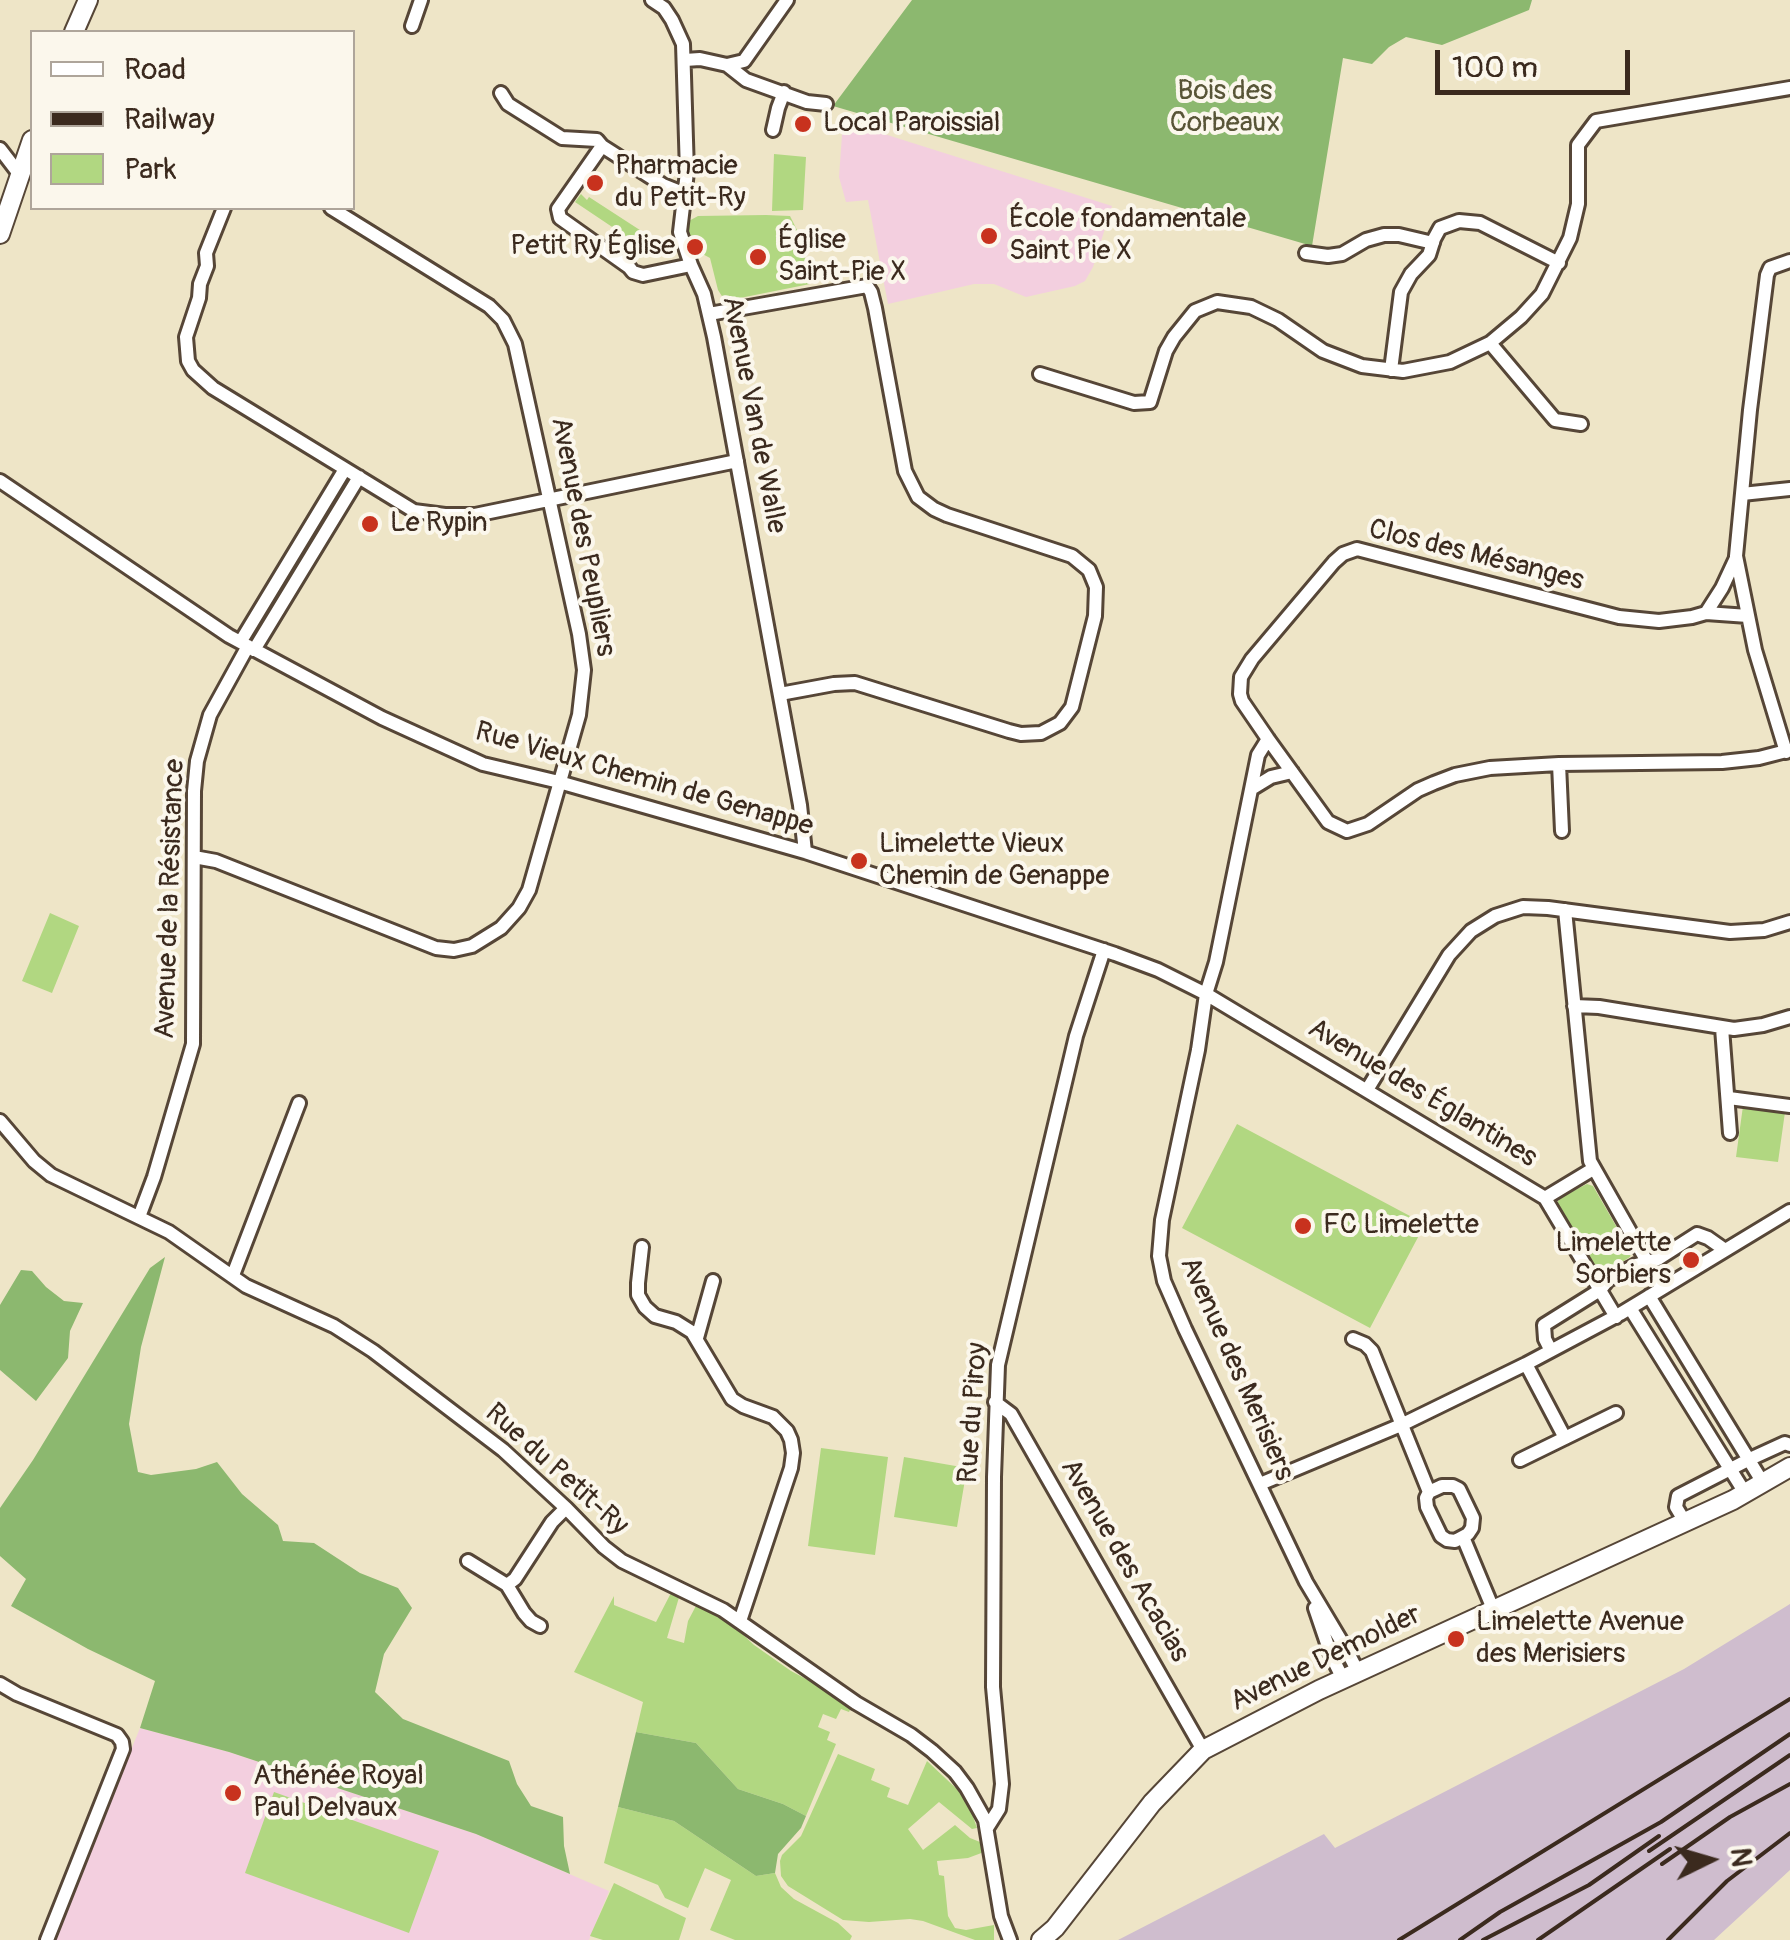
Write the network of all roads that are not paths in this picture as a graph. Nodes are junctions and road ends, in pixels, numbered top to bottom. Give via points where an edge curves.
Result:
1 (88, 0) edge
2 (421, 0) edge
3 (652, 0) edge
4 (787, 0) edge
5 (412, 26) dead end
6 (75, 30) edge
7 (685, 60) junction
8 (727, 66) junction
9 (1790, 88) edge
10 (784, 92) junction
11 (501, 93) dead end
12 (826, 104) dead end
13 (772, 130) dead end
14 (30, 146) edge
15 (602, 146) junction
16 (0, 149) edge
17 (20, 175) junction
18 (683, 193) junction
19 (223, 210) edge
20 (334, 210) edge
21 (0, 234) edge
22 (1433, 242) junction
23 (1306, 254) dead end
24 (1790, 261) edge
25 (1559, 263) junction
26 (691, 265) junction
27 (710, 314) junction
28 (1490, 344) junction
29 (1392, 370) junction
30 (1040, 374) dead end
31 (1582, 424) dead end
32 (736, 460) junction
33 (346, 469) junction
34 (360, 477) junction
35 (0, 481) edge
36 (1790, 489) edge
37 (1742, 494) junction
38 (550, 498) junction
39 (1736, 556) junction
40 (292, 558) junction
41 (306, 567) junction
42 (1706, 612) junction
43 (1748, 616) junction
44 (248, 646) junction
45 (780, 694) junction
46 (1268, 739) junction
47 (1788, 751) edge
48 (1559, 764) junction
49 (1292, 772) junction
50 (559, 782) junction
51 (1253, 788) junction
52 (1562, 832) dead end
53 (806, 852) junction
54 (194, 857) junction
55 (1564, 910) junction
56 (1790, 922) edge
57 (1104, 950) junction
58 (1206, 994) junction
59 (1574, 1006) junction
60 (1790, 1017) edge
61 (1722, 1028) junction
62 (1367, 1090) junction
63 (1729, 1098) junction
64 (298, 1103) dead end
65 (1790, 1106) edge
66 (0, 1121) edge
67 (1730, 1133) dead end
68 (1593, 1169) junction
69 (1545, 1198) junction
70 (1790, 1211) edge
71 (139, 1217) junction
72 (642, 1247) dead end
73 (1725, 1250) junction
74 (1649, 1262) junction
75 (233, 1276) junction
76 (712, 1282) dead end
77 (1662, 1288) junction
78 (1600, 1290) junction
79 (1649, 1296) junction
80 (1630, 1308) junction
81 (1616, 1316) junction
82 (697, 1338) junction
83 (1353, 1338) dead end
84 (1550, 1350) junction
85 (1526, 1364) junction
86 (996, 1402) junction
87 (1616, 1413) dead end
88 (1401, 1426) junction
89 (1565, 1438) junction
90 (1790, 1445) edge
91 (1750, 1458) junction
92 (1520, 1460) dead end
93 (1790, 1468) edge
94 (1729, 1470) junction
95 (1260, 1484) junction
96 (1763, 1484) junction
97 (1430, 1492) junction
98 (1746, 1493) junction
99 (566, 1508) junction
100 (1685, 1522) junction
101 (1464, 1537) junction
102 (468, 1560) dead end
103 (507, 1586) junction
104 (1493, 1609) junction
105 (740, 1621) junction
106 (540, 1626) dead end
107 (1350, 1676) junction
108 (0, 1684) edge
109 (1203, 1750) junction
110 (988, 1828) junction
111 (1001, 1916) junction
112 (1049, 1936) edge
113 (46, 1940) edge
114 (999, 1940) edge
115 (1010, 1940) edge

1 - 6 street
2 - 5 street
3 - 7 street, Avenue Van de Walle via 672,20
4 - 8 street via 746,59
7 - 8 street
7 - 18 street, Avenue Van de Walle
8 - 10 street
9 - 25 street via 1596,121 1578,145 1578,204
10 - 12 street
10 - 13 street
11 - 15 street via 562,138
14 - 17 street
15 - 18 street
15 - 26 street via 558,209 560,218 633,272
16 - 17 street
17 - 21 street
18 - 26 street, Avenue Van de Walle via 680,232
19 - 33 street via 186,337 188,361 213,388
20 - 38 street, Avenue des Peupliers via 503,320 519,354
22 - 23 street via 1384,234 1342,254
22 - 25 street via 1440,228 1473,222
22 - 29 street via 1402,292
24 - 37 street, Clos des Mésanges via 1767,275
25 - 28 street via 1542,294
26 - 27 street, Avenue Van de Walle
27 - 32 street, Avenue Van de Walle
27 - 45 street via 867,286 905,472 918,497 948,515 1072,556 1096,587 1078,692 1050,730 1010,731 856,683
28 - 29 street via 1439,366
28 - 31 street via 1555,420
29 - 30 street via 1338,358 1251,307 1217,302 1184,323 1166,351 1150,402
32 - 38 street
32 - 45 street, Avenue Van de Walle
33 - 34 street
33 - 40 street, Avenue de la Résistance
34 - 38 street via 414,510 445,516
34 - 41 street, Avenue de la Résistance
35 - 44 street, Rue Vieux Chemin de Genappe
36 - 37 street
37 - 39 street, Clos des Mésanges
38 - 50 street, Avenue des Peupliers via 584,670
39 - 42 street, Clos des Mésanges
39 - 43 street, Clos des Mésanges
40 - 41 street
40 - 44 street, Avenue de la Résistance
41 - 44 street, Avenue de la Résistance
42 - 43 street, Clos des Mésanges
42 - 46 street, Clos des Mésanges via 1660,622 1619,618 1351,550 1241,677 1242,700
43 - 47 street, Clos des Mésanges
44 - 50 street, Rue Vieux Chemin de Genappe via 483,764
44 - 54 street, Avenue de la Résistance via 202,738
45 - 53 street, Avenue Van de Walle
46 - 49 street, Clos des Mésanges
46 - 51 street
47 - 48 street, Clos des Mésanges via 1722,762
48 - 49 street, Clos des Mésanges via 1455,775 1347,831 1328,822
48 - 52 street
49 - 51 street
50 - 53 street, Rue Vieux Chemin de Genappe
50 - 54 street, Avenue des Peupliers via 524,900 492,934 463,948 436,948
51 - 58 street
53 - 57 street, Rue Vieux Chemin de Genappe
54 - 71 street, Avenue de la Résistance via 192,1054
55 - 56 street via 1730,932
55 - 59 street
55 - 62 street via 1514,909 1464,938
57 - 58 street, Rue Vieux Chemin de Genappe
57 - 86 street, Rue du Piroy via 1076,1036 1010,1306
58 - 62 street, Avenue des Églantines
58 - 95 street, Avenue des Merisiers via 1160,1230 1160,1269
59 - 61 street
59 - 68 street
60 - 61 street
61 - 63 street
62 - 69 street, Avenue des Églantines
63 - 65 street
63 - 67 street
64 - 75 street
66 - 71 street, Rue du Petit-Ry via 51,1175
68 - 69 street
68 - 74 street
69 - 78 street, Avenue des Églantines
70 - 73 street
71 - 75 street, Rue du Petit-Ry
72 - 82 street via 638,1295 645,1307
73 - 74 street via 1698,1234
73 - 77 street
74 - 77 street
74 - 78 street
75 - 99 street, Rue du Petit-Ry via 336,1328 402,1372 504,1450
76 - 82 street
77 - 79 street
78 - 81 street, Avenue des Églantines
78 - 84 street via 1544,1325
79 - 80 street
79 - 91 street
80 - 81 street
80 - 94 street
81 - 84 street
82 - 105 street via 732,1398 773,1417 793,1447
83 - 88 street via 1372,1351
84 - 85 street
85 - 88 street
85 - 89 street
86 - 109 street, Avenue des Acacias via 1011,1414
86 - 110 street, Rue du Piroy via 993,1687 1002,1784
87 - 89 street
88 - 95 street
88 - 97 street
89 - 92 street
90 - 91 street
91 - 94 street
91 - 96 street
93 - 96 street, Avenue Demolder
94 - 98 street
94 - 100 street via 1678,1496
95 - 107 street, Avenue des Merisiers via 1331,1655
96 - 98 street, Avenue Demolder
97 - 101 street via 1427,1506 1441,1536
97 - 101 street via 1459,1489 1473,1518
98 - 100 street, Avenue Demolder
99 - 103 street
99 - 105 street, Rue du Petit-Ry via 622,1561
100 - 104 street, Avenue Demolder
101 - 104 street
102 - 103 street
103 - 106 street
104 - 107 street, Avenue Demolder
105 - 110 street, Rue du Petit-Ry via 932,1751 967,1788
107 - 109 street, Avenue Demolder
108 - 113 street via 117,1734 122,1742
109 - 112 street, Avenue Demolder via 1152,1803
110 - 111 street, Rue du Petit-Ry
111 - 114 street, Rue du Petit-Ry
111 - 115 street, Rue du Petit-Ry

